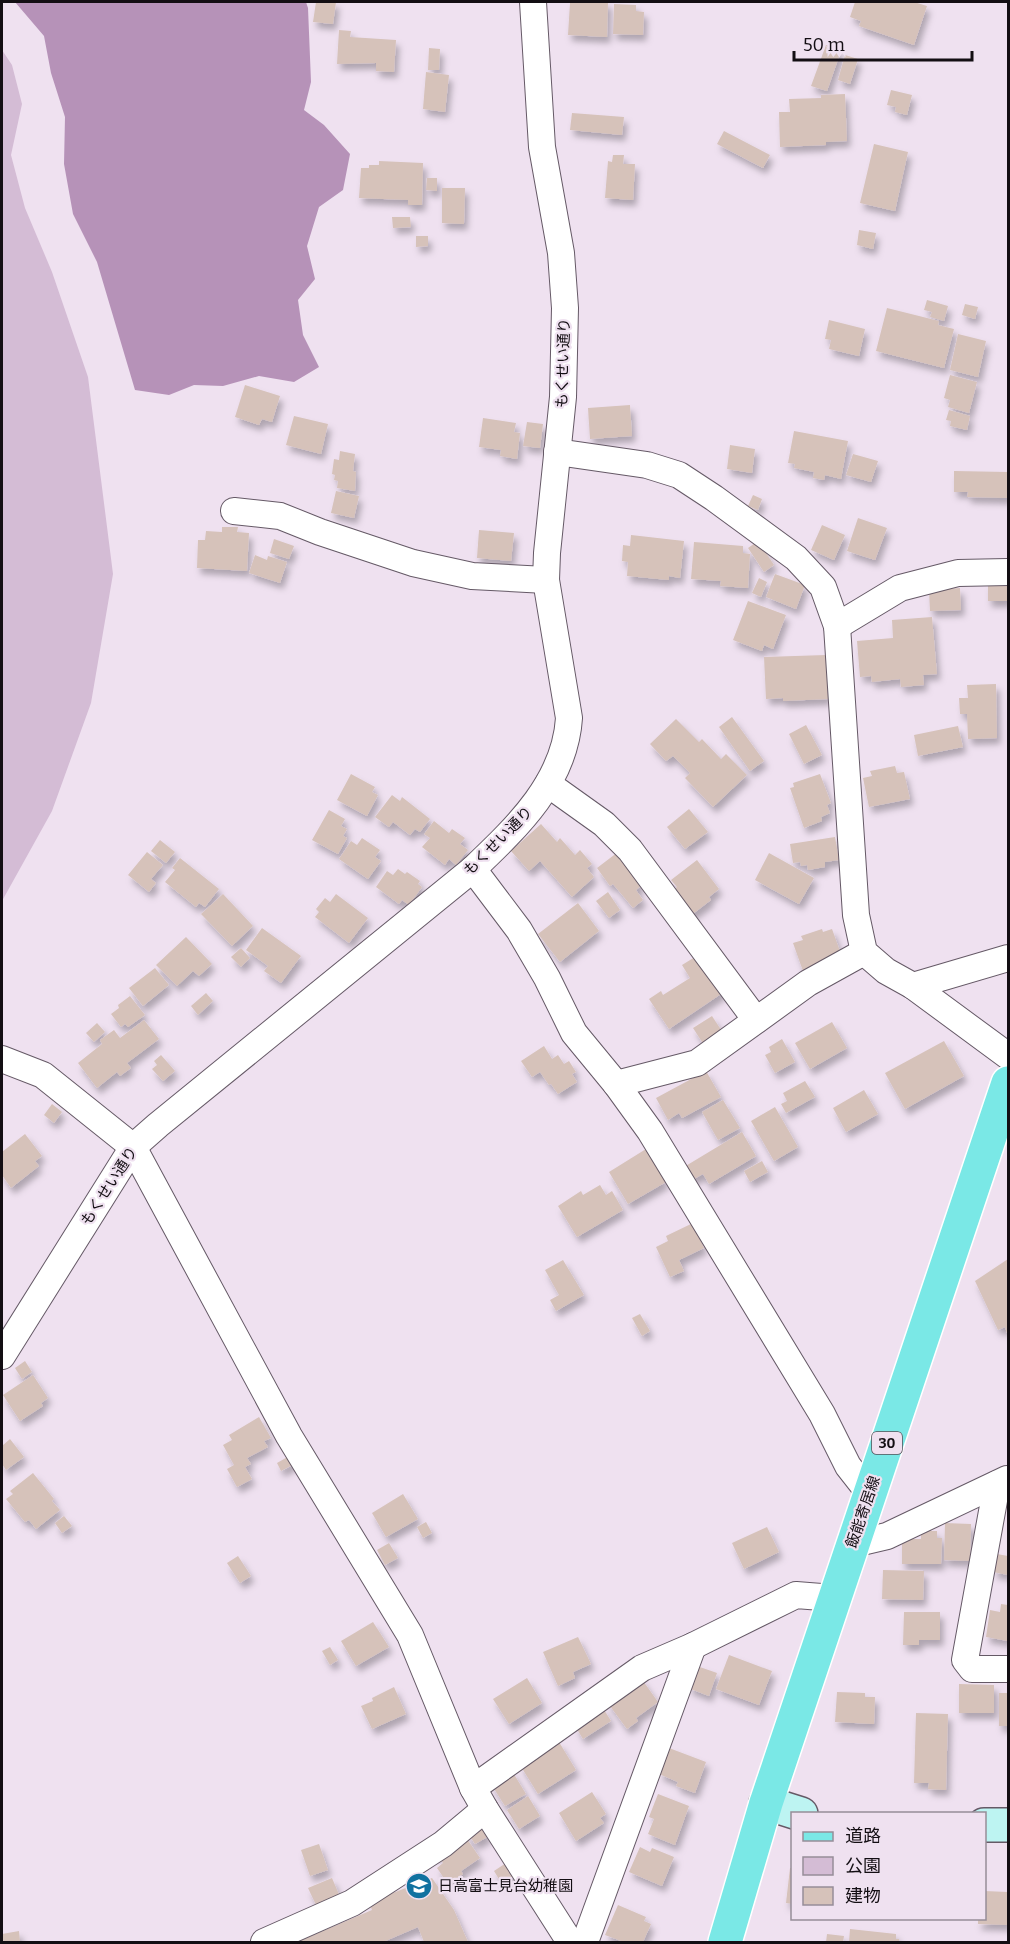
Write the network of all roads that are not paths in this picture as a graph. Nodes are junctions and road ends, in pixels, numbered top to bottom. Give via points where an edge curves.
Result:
1 (533, 2) edge
2 (557, 452) junction
3 (234, 511) dead end
4 (1008, 572) edge
5 (546, 580) junction
6 (837, 626) junction
7 (548, 784) junction
8 (474, 869) junction
9 (864, 952) junction
10 (1008, 958) edge
11 (913, 986) junction
12 (756, 1020) junction
13 (1008, 1056) edge
14 (2, 1059) edge
15 (1008, 1083) edge
16 (616, 1084) junction
17 (133, 1147) junction
18 (2, 1356) edge
19 (1003, 1481) edge
20 (870, 1494) junction
21 (853, 1544) junction
22 (834, 1598) junction
23 (693, 1646) junction
24 (1008, 1669) edge
25 (479, 1799) junction
26 (766, 1803) junction
27 (795, 1812) edge
28 (986, 1825) edge
29 (1008, 1825) edge
30 (264, 1942) edge
31 (570, 1942) edge
32 (585, 1942) edge
33 (725, 1942) edge

1 - 2 street, もくせい通り via 542,147 561,253 565,308
2 - 5 street, もくせい通り
2 - 6 street via 647,465 679,475 796,558 823,586
3 - 5 street via 280,516 413,563 472,576
4 - 6 street via 958,573 900,588
5 - 7 street, もくせい通り via 569,718 568,737
6 - 9 street via 856,915
7 - 8 street, もくせい通り via 514,829
7 - 12 street via 604,824 630,850
8 - 16 street via 519,930 574,1033
8 - 17 street, もくせい通り
9 - 11 street via 886,971
9 - 12 street via 808,983
10 - 11 street
11 - 13 street
12 - 16 street via 697,1063
14 - 17 street via 43,1075
15 - 20 main road, 飯能寄居線 / 30
16 - 20 street via 650,1131 822,1414 848,1466
17 - 18 street, もくせい通り
17 - 25 street via 289,1436 410,1635
19 - 21 street via 887,1536
19 - 24 street via 965,1660 972,1669
20 - 21 main road, 飯能寄居線 / 30
21 - 22 main road, 飯能寄居線 / 30
22 - 23 street via 796,1595
22 - 26 main road, 飯能寄居線 / 30
23 - 25 street via 642,1668
23 - 32 street
25 - 30 street via 443,1844 352,1903
25 - 31 street
26 - 27 street
26 - 33 main road, 飯能寄居線 / 30
28 - 29 street

